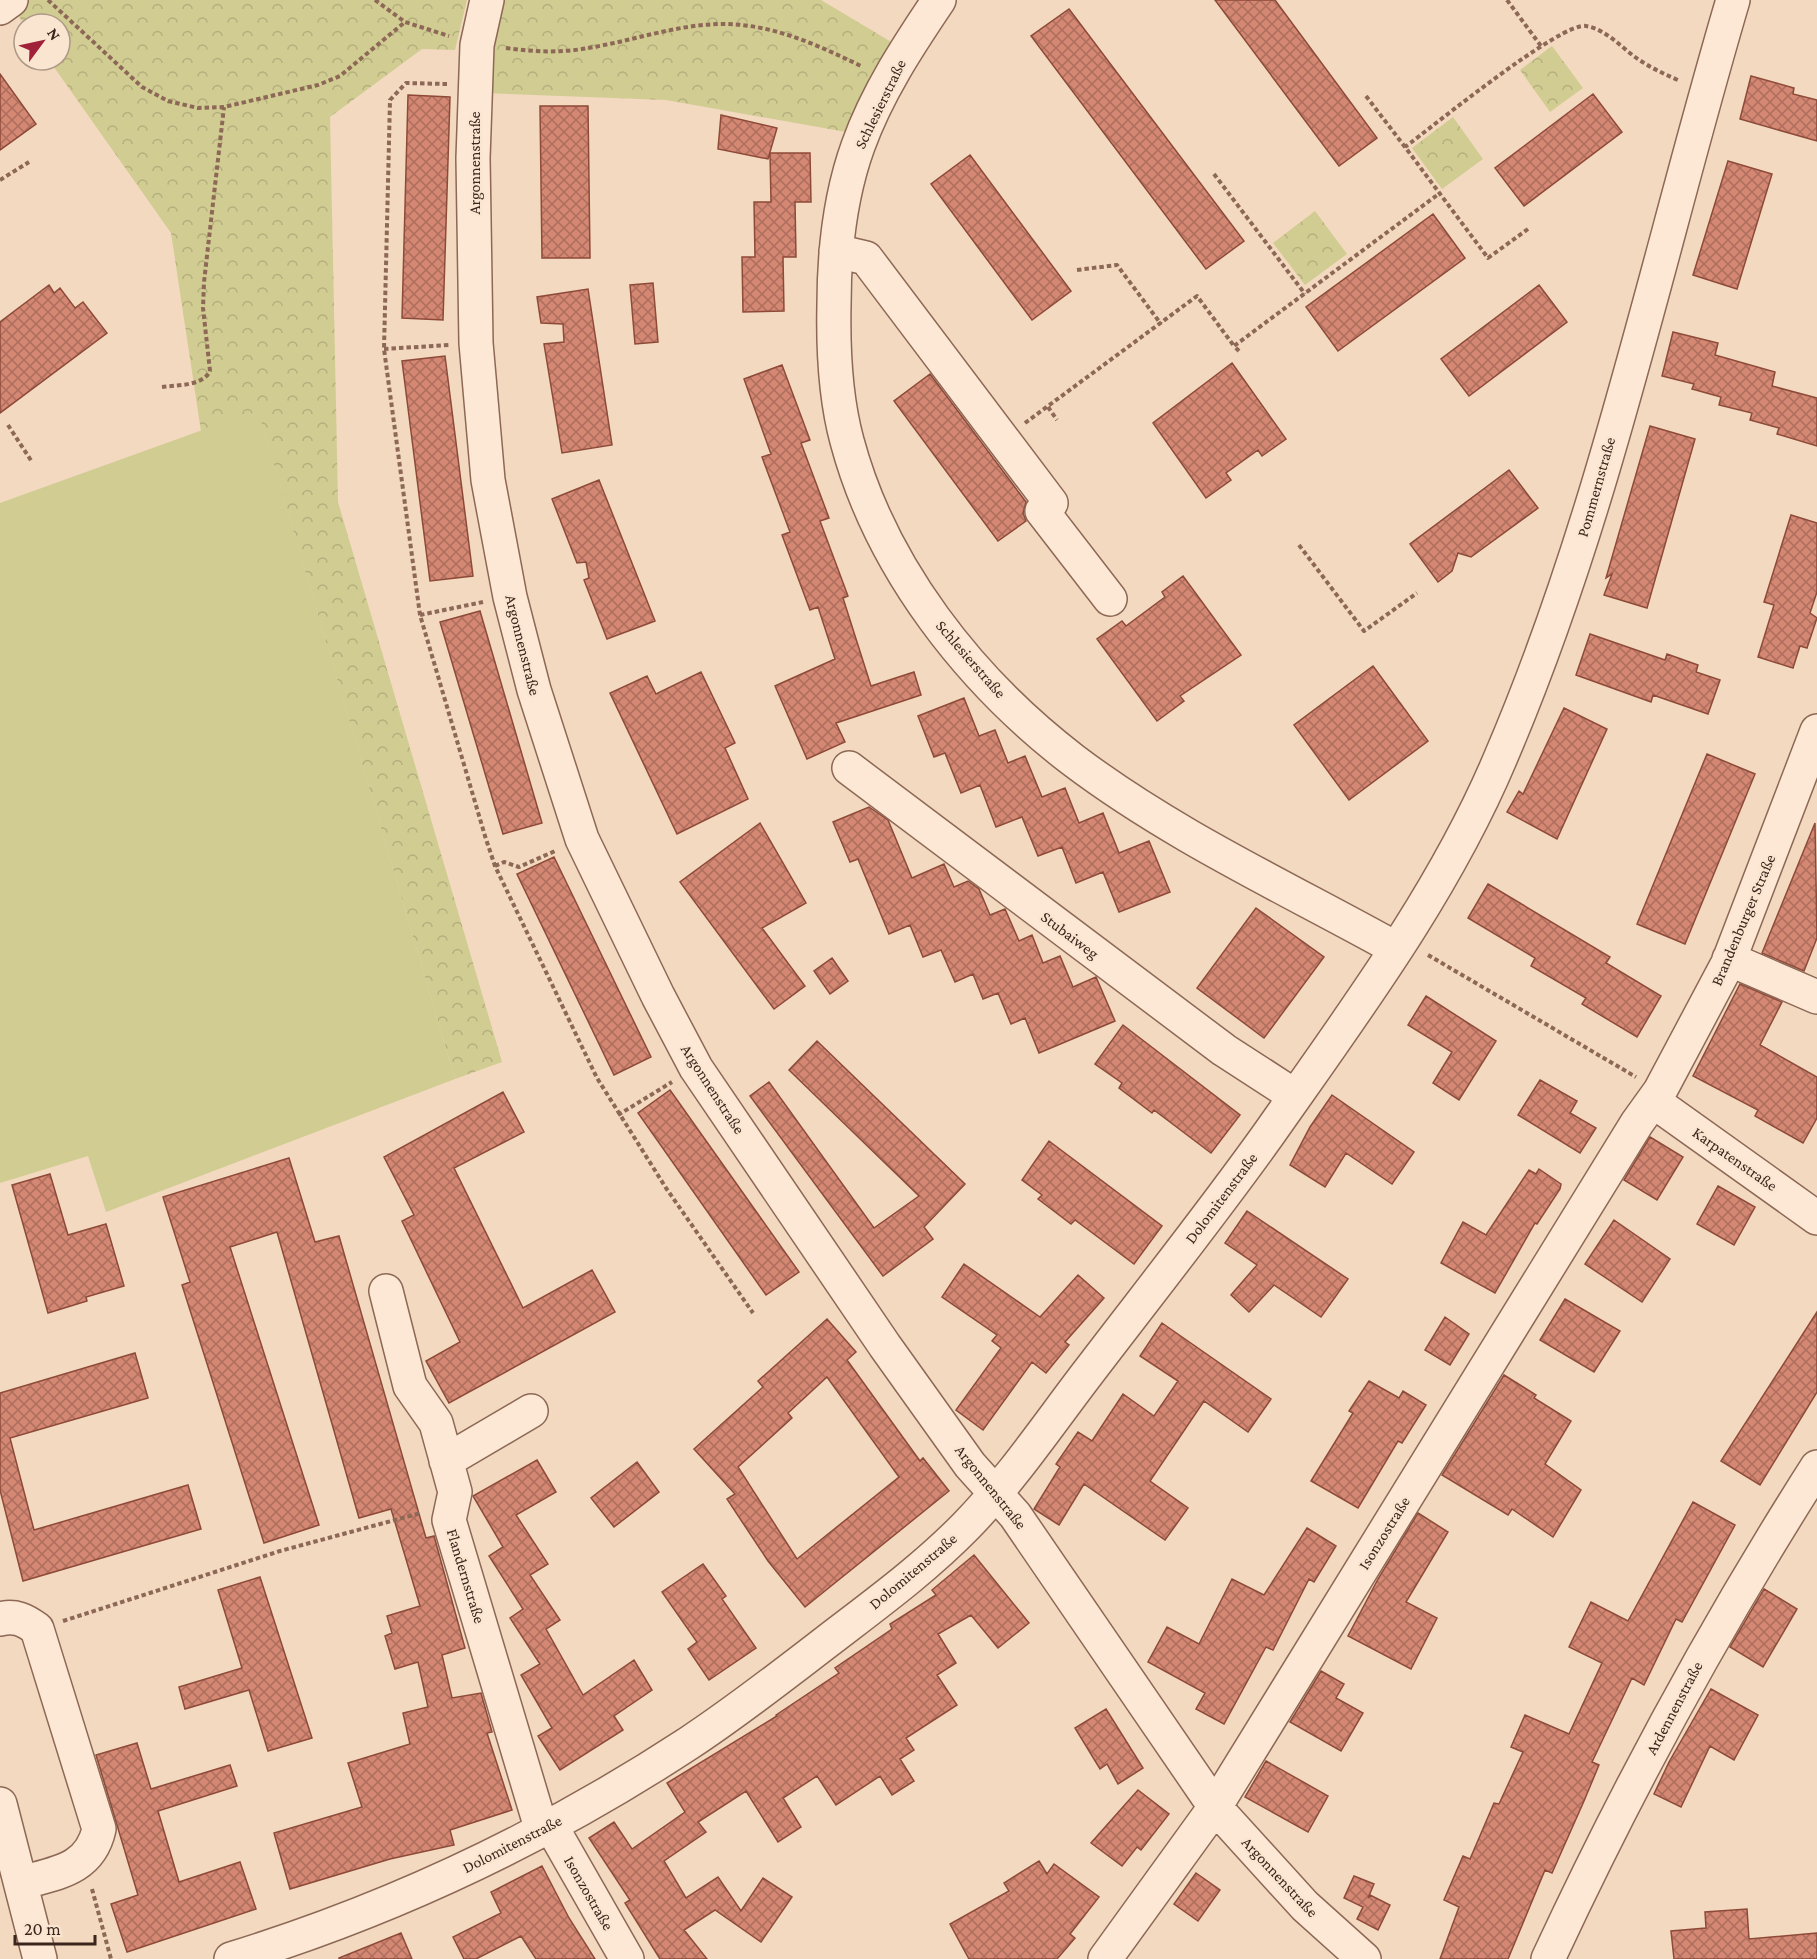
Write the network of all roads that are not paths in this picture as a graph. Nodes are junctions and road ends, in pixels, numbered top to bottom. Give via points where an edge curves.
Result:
1 (11, 0) edge
2 (487, 0) edge
3 (939, 0) edge
4 (1733, 0) edge
5 (0, 8) edge
6 (836, 251) junction
7 (1110, 599) dead end
8 (1817, 731) edge
9 (849, 768) dead end
10 (1805, 801) edge
11 (1398, 944) junction
12 (1730, 959) junction
13 (1817, 997) edge
14 (1646, 1089) junction
15 (1295, 1096) junction
16 (1817, 1218) edge
17 (386, 1291) dead end
18 (531, 1412) dead end
19 (446, 1461) junction
20 (1817, 1467) edge
21 (996, 1493) junction
22 (0, 1619) edge
23 (0, 1804) edge
24 (1215, 1806) junction
25 (546, 1829) junction
26 (21, 1884) junction
27 (40, 1959) edge
28 (231, 1959) edge
29 (627, 1959) edge
30 (1105, 1959) edge
31 (1364, 1959) edge
32 (1548, 1959) edge

1 - 5 street
2 - 21 street, Argonnenstraße via 477,45 475,84 477,343 488,480 510,597 534,690 582,839 696,1068 898,1364 970,1465
3 - 6 street, Schlesierstraße via 888,79 858,146 843,200
4 - 11 street, Pommernstraße via 1640,339 1563,596 1517,721 1473,819 1440,881
6 - 7 street via 866,258 1051,503 1042,511
6 - 11 street, Schlesierstraße via 834,348 846,440 872,514 922,601 962,653 992,688 1073,759 1165,822
8 - 10 street, Brandenburger Straße
9 - 15 street, Stubaiweg via 1224,1050
10 - 12 street, Brandenburger Straße
11 - 15 street, Dolomitenstraße
12 - 13 street
12 - 14 street, Brandenburger Straße
14 - 16 street, Karpatenstraße
14 - 24 street, Isonzostraße via 1637,1123
15 - 21 street, Dolomitenstraße via 1237,1179
17 - 19 street, Flandernstraße via 411,1386 436,1423
18 - 19 street
19 - 25 street, Flandernstraße via 455,1492 449,1520
20 - 32 street, Ardennenstraße via 1699,1662 1634,1783
21 - 24 street, Argonnenstraße
21 - 25 street, Dolomitenstraße via 937,1554 749,1701 689,1743
22 - 26 street via 26,1620 37,1629 99,1828 96,1845 72,1868
23 - 26 street
24 - 30 street, Isonzostraße
24 - 31 street, Argonnenstraße via 1305,1906
25 - 28 street, Dolomitenstraße via 384,1904 293,1940
25 - 29 street, Isonzostraße
26 - 27 street

